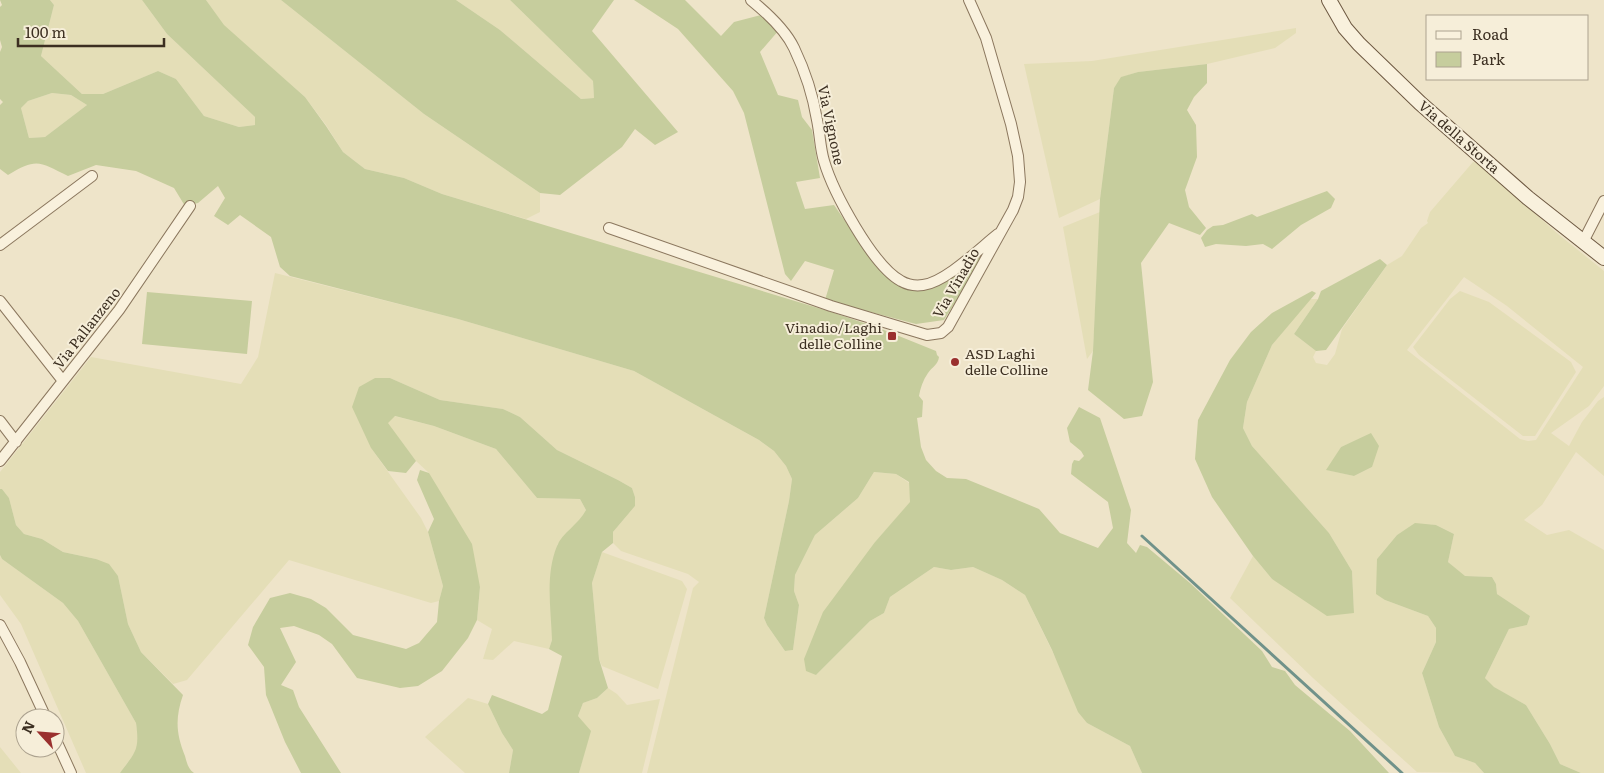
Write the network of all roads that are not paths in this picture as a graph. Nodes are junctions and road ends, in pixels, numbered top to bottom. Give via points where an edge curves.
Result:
1 (751, 0) edge
2 (969, 0) edge
3 (1329, 0) edge
4 (92, 176) dead end
5 (1604, 201) edge
6 (190, 206) dead end
7 (609, 228) dead end
8 (1003, 229) junction
9 (1583, 242) junction
10 (0, 245) edge
11 (1604, 258) edge
12 (0, 301) edge
13 (63, 381) junction
14 (0, 422) edge
15 (16, 442) junction
16 (0, 461) edge
17 (0, 625) edge
18 (41, 708) edge
19 (64, 758) edge
20 (71, 773) edge

1 - 8 street, Via Vignone via 779,26 794,48 812,92 823,159 834,188 845,211 877,258 897,278 914,285 937,281
2 - 8 street, Via Vinadio via 986,38 1018,156 1020,191
3 - 9 main road, Via della Storta via 1345,28 1359,44 1420,103
4 - 10 street
5 - 9 street
6 - 13 street, Via Pallanzeno via 129,297
7 - 8 street, Via Vinadio via 831,306 931,336 948,327
9 - 11 main road, Via della Storta
12 - 13 street
13 - 15 street, Via Pallanzeno
14 - 15 street
15 - 16 street, Via Pallanzeno
17 - 18 street
19 - 20 street

